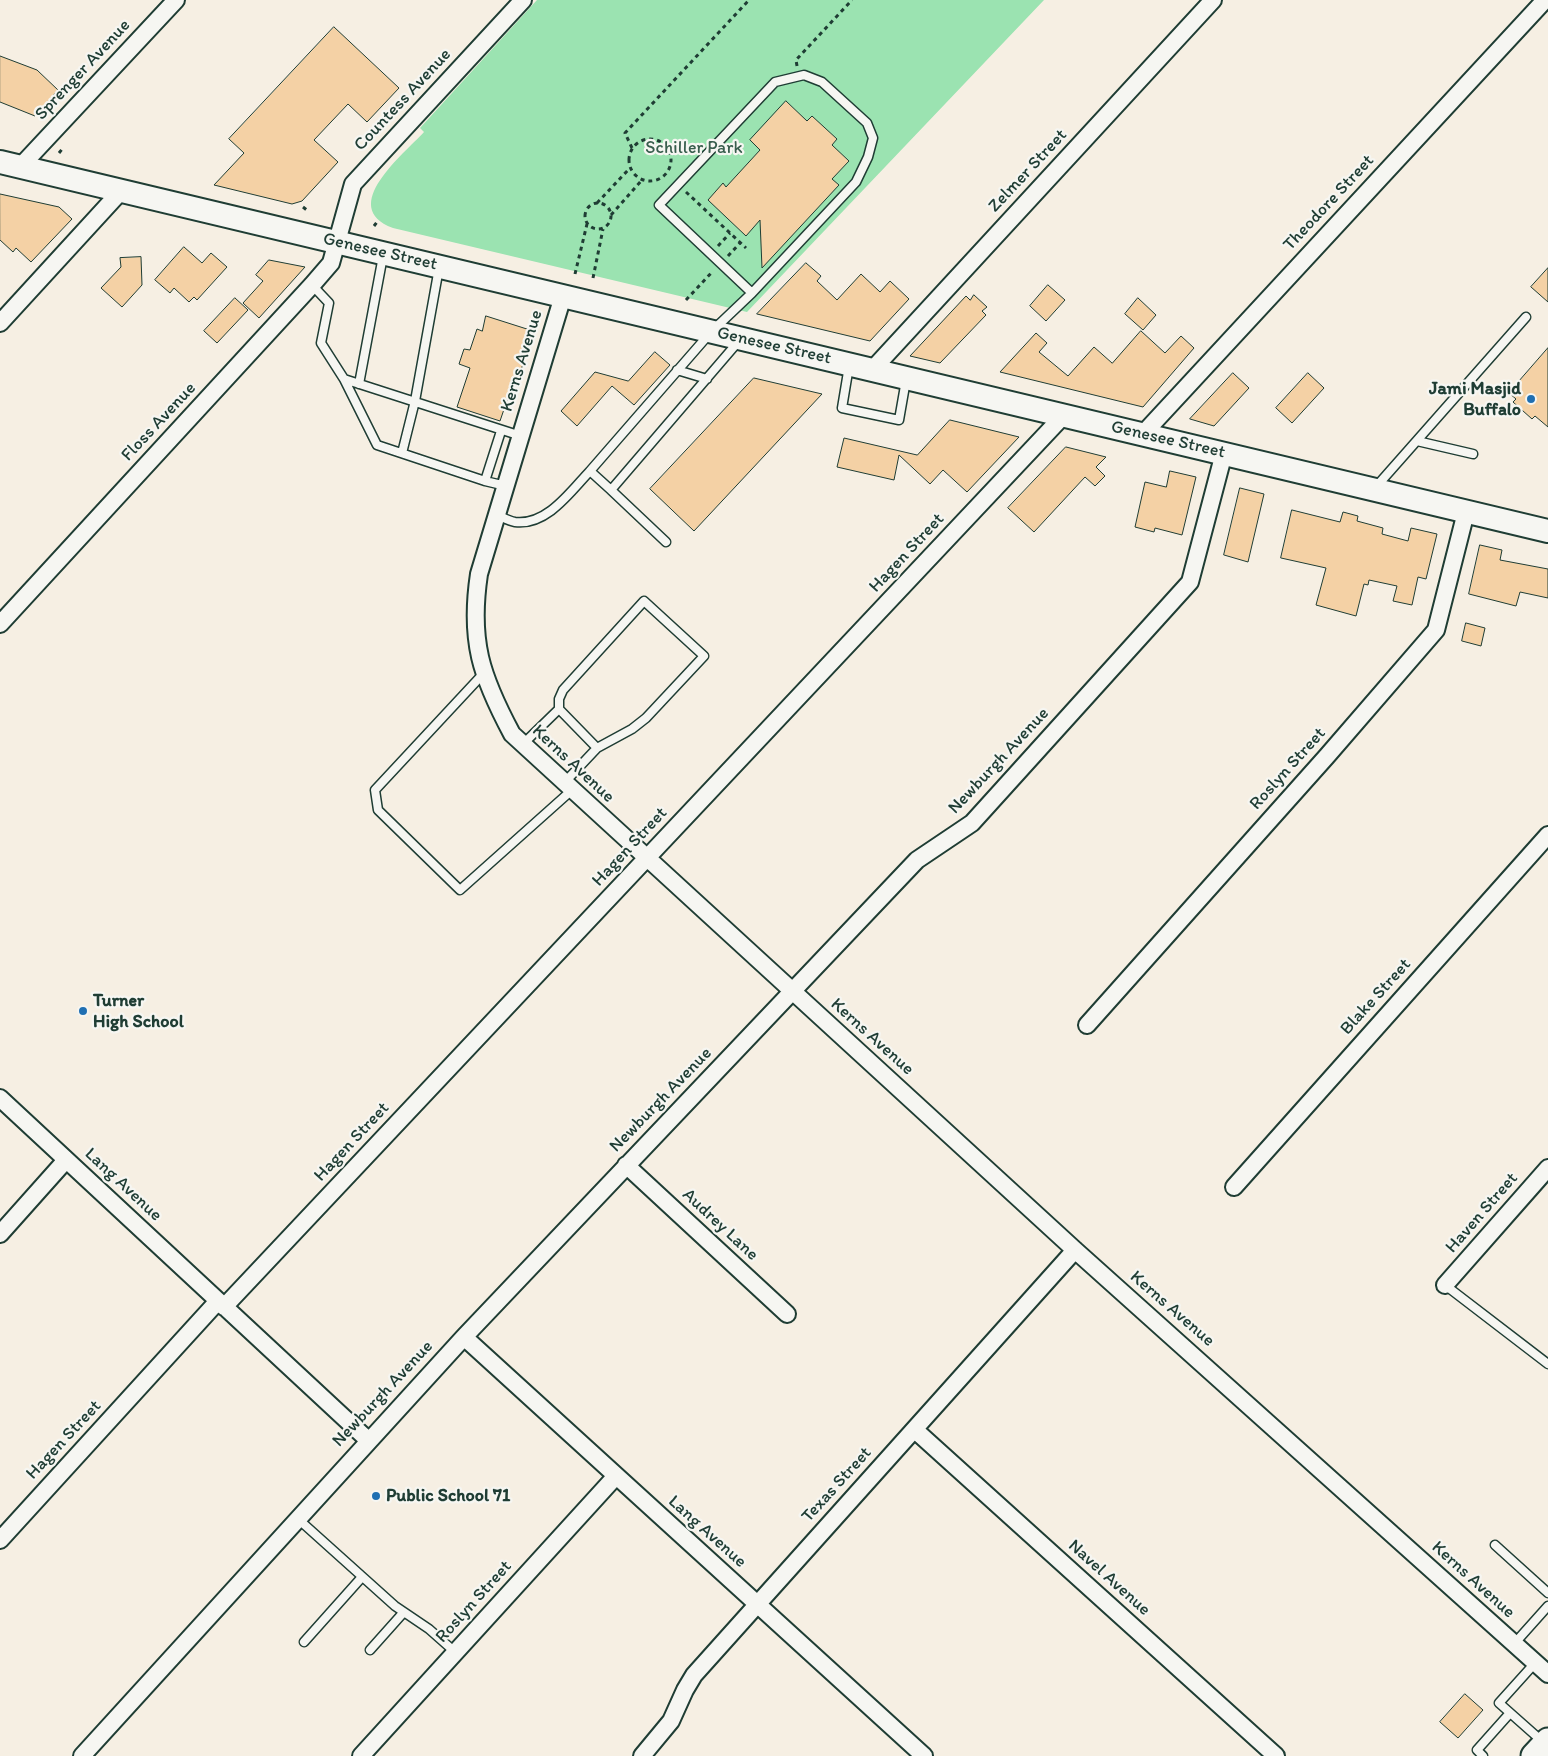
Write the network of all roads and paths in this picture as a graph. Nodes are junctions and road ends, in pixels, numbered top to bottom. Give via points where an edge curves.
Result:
1 (176, 0) edge
2 (523, 0) edge
3 (749, 0) edge
4 (852, 0) edge
5 (1213, 0) edge
6 (1545, 0) edge
7 (796, 60) dead end
8 (63, 148) dead end
9 (632, 148) junction
10 (59, 153) dead end
11 (10, 165) edge
12 (630, 168) junction
13 (642, 180) junction
14 (121, 191) junction
15 (685, 191) dead end
16 (597, 203) junction
17 (302, 207) dead end
18 (308, 211) dead end
19 (611, 216) junction
20 (377, 222) dead end
21 (587, 224) junction
22 (374, 226) dead end
23 (603, 229) junction
24 (730, 233) junction
25 (339, 242) junction
26 (740, 243) junction
27 (718, 246) dead end
28 (746, 248) dead end
29 (384, 253) junction
30 (727, 256) dead end
31 (439, 266) junction
32 (715, 269) dead end
33 (575, 274) dead end
34 (592, 278) dead end
35 (312, 285) junction
36 (752, 293) junction
37 (563, 296) junction
38 (686, 300) dead end
39 (1526, 317) dead end
40 (0, 323) edge
41 (712, 332) junction
42 (741, 338) junction
43 (849, 364) junction
44 (677, 370) junction
45 (872, 370) junction
46 (907, 378) junction
47 (344, 379) junction
48 (707, 379) junction
49 (359, 384) junction
50 (416, 401) junction
51 (1064, 415) junction
52 (501, 431) junction
53 (1142, 434) junction
54 (520, 436) junction
55 (1416, 441) junction
56 (402, 453) junction
57 (1224, 453) junction
58 (1473, 454) dead end
59 (590, 471) junction
60 (485, 481) junction
61 (506, 486) junction
62 (1374, 489) junction
63 (611, 490) junction
64 (1466, 512) junction
65 (497, 515) junction
66 (1548, 531) edge
67 (666, 542) dead end
68 (0, 624) edge
69 (483, 674) junction
70 (559, 709) junction
71 (522, 745) junction
72 (597, 748) junction
73 (568, 786) junction
74 (1548, 835) edge
75 (647, 858) junction
76 (792, 991) junction
77 (1086, 1025) dead end
78 (0, 1098) edge
79 (66, 1160) junction
80 (626, 1165) junction
81 (1548, 1168) edge
82 (1234, 1186) dead end
83 (0, 1234) edge
84 (1075, 1250) junction
85 (1446, 1285) joint
86 (221, 1304) junction
87 (787, 1314) dead end
88 (464, 1337) junction
89 (1548, 1364) edge
90 (915, 1430) junction
91 (368, 1440) junction
92 (616, 1476) junction
93 (297, 1518) junction
94 (0, 1540) edge
95 (1495, 1545) dead end
96 (362, 1577) junction
97 (1548, 1593) edge
98 (757, 1604) junction
99 (1548, 1606) edge
100 (403, 1613) junction
101 (304, 1642) dead end
102 (1514, 1644) junction
103 (370, 1650) dead end
104 (455, 1652) junction
105 (1535, 1663) junction
106 (1548, 1674) edge
107 (1510, 1713) junction
108 (1542, 1747) edge
109 (82, 1756) edge
110 (361, 1756) edge
111 (642, 1756) edge
112 (924, 1756) edge
113 (1276, 1756) edge
114 (1483, 1756) edge

1 - 11 street, Sprenger Avenue
2 - 25 street, Countess Avenue via 353,184
3 - 9 path via 625,133
4 - 7 path
5 - 45 street, Zelmer Street
6 - 53 street, Theodore Street
8 - 10 path
9 - 12 path
9 - 13 path via 638,142 651,139 664,144 670,156 670,165 663,176 656,181
11 - 14 main road, Genesee Street
12 - 13 path
12 - 16 path
13 - 19 path
14 - 25 main road, Genesee Street
14 - 40 street
15 - 24 path
16 - 19 path via 605,205
16 - 21 path via 586,210
17 - 18 path
19 - 23 path
20 - 22 path
21 - 23 path via 594,229
21 - 33 path
23 - 34 path
24 - 26 path
24 - 27 path
25 - 29 main road, Genesee Street
25 - 35 street, Floss Avenue via 331,263
26 - 28 path
26 - 30 path
29 - 31 main road, Genesee Street
29 - 49 lane
31 - 37 main road, Genesee Street
31 - 50 lane
32 - 38 path
35 - 47 lane via 329,303 322,343
35 - 68 street, Floss Avenue
36 - 36 lane via 856,182 873,138 867,123 828,87 804,75 775,82 659,205
36 - 41 lane
37 - 41 main road, Genesee Street
37 - 54 street, Kerns Avenue
39 - 55 lane
41 - 42 main road, Genesee Street
41 - 44 lane
42 - 43 main road, Genesee Street
42 - 48 lane
43 - 45 main road, Genesee Street
43 - 46 lane via 842,408 899,420
44 - 48 lane
44 - 59 lane
45 - 46 main road, Genesee Street
46 - 51 main road, Genesee Street
47 - 49 lane
47 - 56 lane via 376,444
48 - 63 lane
49 - 50 lane
50 - 52 lane
50 - 56 lane
51 - 53 main road, Genesee Street
51 - 75 street, Hagen Street
52 - 54 lane
52 - 60 lane
53 - 57 main road, Genesee Street
54 - 61 street, Kerns Avenue
55 - 58 lane
55 - 62 lane
56 - 60 lane
57 - 62 main road, Genesee Street
57 - 76 street, Newburgh Avenue via 1190,582 972,823 917,860
59 - 63 lane
59 - 65 lane via 556,508 537,519 516,522
60 - 61 lane
61 - 65 street, Kerns Avenue
62 - 64 main road, Genesee Street
63 - 67 lane
64 - 66 main road, Genesee Street
64 - 77 street, Roslyn Street via 1436,630
65 - 69 street, Kerns Avenue via 479,574 475,601 474,628
69 - 71 street, Kerns Avenue via 508,726
69 - 73 lane via 375,790 378,810 460,890
70 - 71 lane
70 - 72 lane
70 - 72 lane via 563,690 644,601 704,656 646,718
71 - 73 street, Kerns Avenue
72 - 73 lane
73 - 75 street, Kerns Avenue
74 - 82 street, Blake Street
75 - 76 street, Kerns Avenue
75 - 86 street, Hagen Street
76 - 80 street, Newburgh Avenue
76 - 84 street, Kerns Avenue
78 - 79 street, Lang Avenue
79 - 83 street
79 - 86 street, Lang Avenue
80 - 87 street, Audrey Lane
80 - 88 street, Newburgh Avenue
81 - 85 street, Haven Street
84 - 90 street, Texas Street
84 - 102 street, Kerns Avenue
85 - 89 lane
86 - 91 street, Lang Avenue
86 - 94 street, Hagen Street
88 - 91 street, Newburgh Avenue
88 - 92 street, Lang Avenue
90 - 98 street, Texas Street
90 - 113 street, Navel Avenue
91 - 93 street, Newburgh Avenue
92 - 98 street, Lang Avenue
92 - 104 street, Roslyn Street
93 - 96 lane
93 - 109 street, Newburgh Avenue
95 - 97 lane
96 - 100 lane
96 - 101 lane
98 - 111 street, Texas Street via 694,1675 671,1721
98 - 112 street, Lang Avenue
99 - 102 lane
100 - 103 lane
100 - 104 lane via 429,1629
102 - 105 street, Kerns Avenue
104 - 110 street, Roslyn Street
105 - 106 street, Kerns Avenue
105 - 107 lane via 1499,1703
107 - 108 lane
107 - 114 lane via 1477,1750

